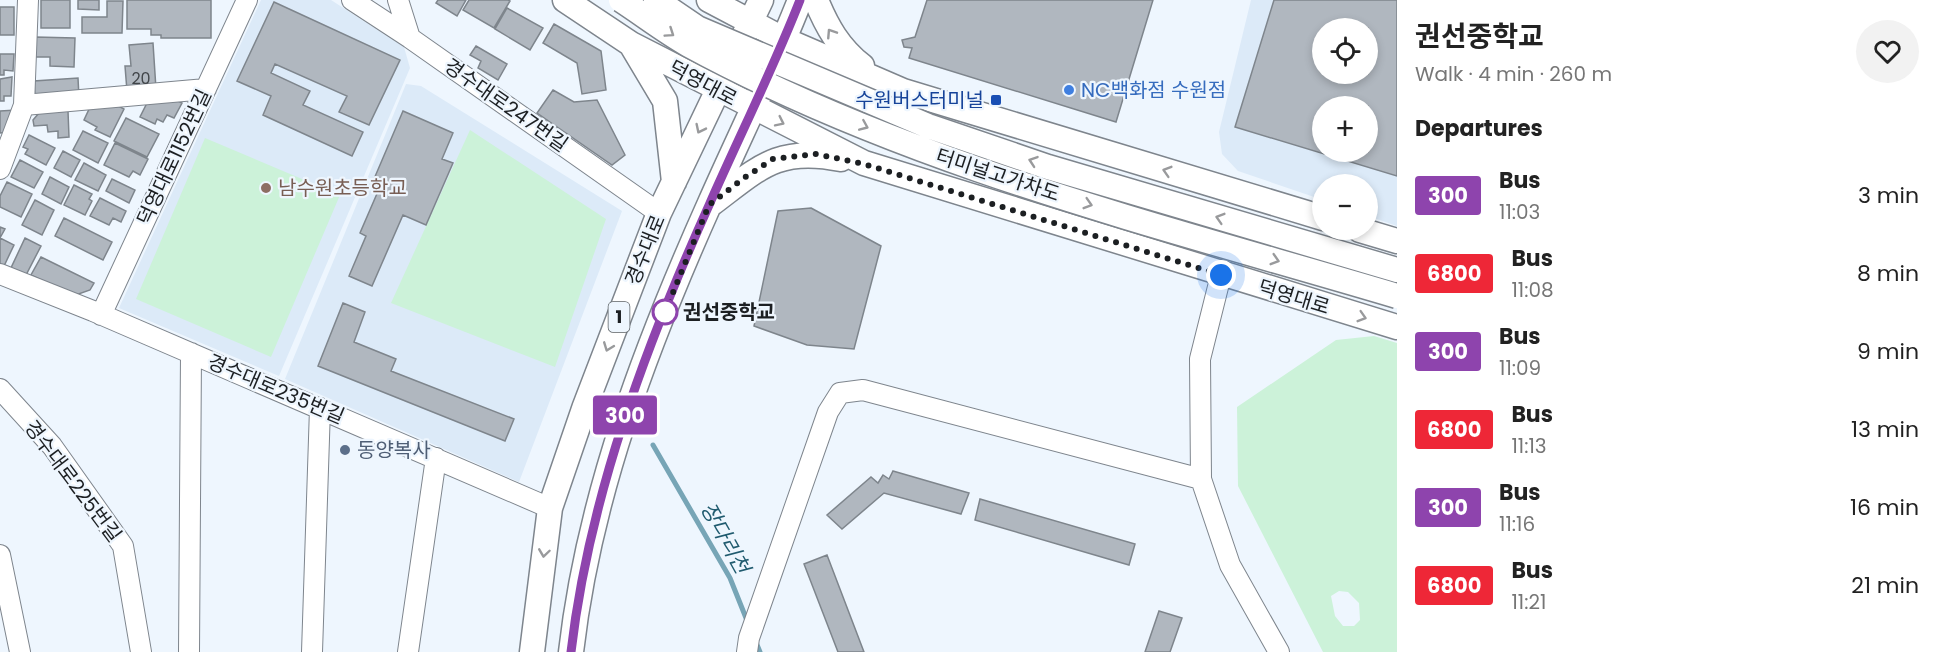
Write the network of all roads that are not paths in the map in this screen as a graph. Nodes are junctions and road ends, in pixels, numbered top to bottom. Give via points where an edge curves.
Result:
1 (28, 0) edge
2 (248, 0) edge
3 (351, 0) edge
4 (398, 0) edge
5 (565, 0) edge
6 (621, 0) edge
7 (656, 0) edge
8 (709, 0) edge
9 (761, 0) edge
10 (800, 0) edge
11 (816, 0) edge
12 (750, 23) junction
13 (410, 38) junction
14 (785, 40) junction
15 (631, 44) junction
16 (888, 85) junction
17 (206, 89) junction
18 (719, 91) junction
19 (24, 105) junction
20 (753, 109) junction
21 (864, 164) junction
22 (0, 169) edge
23 (674, 183) junction
24 (709, 205) junction
25 (659, 213) junction
26 (1312, 215) edge
27 (1378, 235) edge
28 (1397, 241) edge
29 (1397, 270) edge
30 (0, 274) edge
31 (1221, 275) junction
32 (1397, 296) edge
33 (101, 315) junction
34 (1397, 327) edge
35 (191, 353) junction
36 (0, 389) edge
37 (320, 408) junction
38 (436, 458) junction
39 (1201, 479) junction
40 (550, 508) junction
41 (0, 555) edge
42 (20, 652) edge
43 (141, 652) edge
44 (189, 652) edge
45 (312, 652) edge
46 (408, 652) edge
47 (532, 652) edge
48 (571, 652) edge
49 (747, 652) edge
50 (1279, 652) edge

1 - 19 street
2 - 17 street, 덕영대로1152번길
3 - 13 street, 경수대로247번길
4 - 13 street
5 - 15 main road, 덕영대로
6 -> 32 main road, 터미널고가차도, bridge via 688,44 791,95 922,150 1041,190
29 -> 7 main road, 터미널고가차도, bridge via 1048,167 928,126 697,28
8 - 12 main road
9 - 12 main road, 경수대로 / 1
10 - 14 main road, 1
16 -> 11 main road via 844,53 825,24
12 - 14 main road
12 - 18 main road, 경수대로 / 1
13 - 25 street, 경수대로247번길
14 - 16 main road
14 - 20 main road, 1
15 - 18 main road, 덕영대로
15 - 23 main road via 666,101
26 -> 16 main road
17 - 19 street
17 - 33 street, 덕영대로1152번길
18 - 20 main road, 덕영대로
18 -> 23 main road, 경수대로 / 1
19 - 22 street
20 -> 21 main road, 덕영대로
20 - 24 main road, 1
21 - 24 main road via 816,154 773,159
21 - 31 main road, 덕영대로
23 - 25 main road, 경수대로 / 1
24 - 48 main road, 1 via 631,395 597,509
25 -> 40 main road, 경수대로 / 1
27 - 28 main road
30 - 33 street, 경수대로235번길
31 -> 34 main road, 덕영대로
31 - 39 street via 1200,360
33 - 35 street, 경수대로235번길
35 - 37 street, 경수대로235번길
35 - 44 street
36 - 43 street, 경수대로225번길 via 52,446 123,546
37 - 38 street, 경수대로235번길
37 - 45 street
38 - 40 street, 경수대로235번길
38 - 46 street
39 - 49 street via 863,390 840,393 828,412
39 - 50 street via 1230,564
40 -> 47 main road, 경수대로 / 1
41 - 42 street

